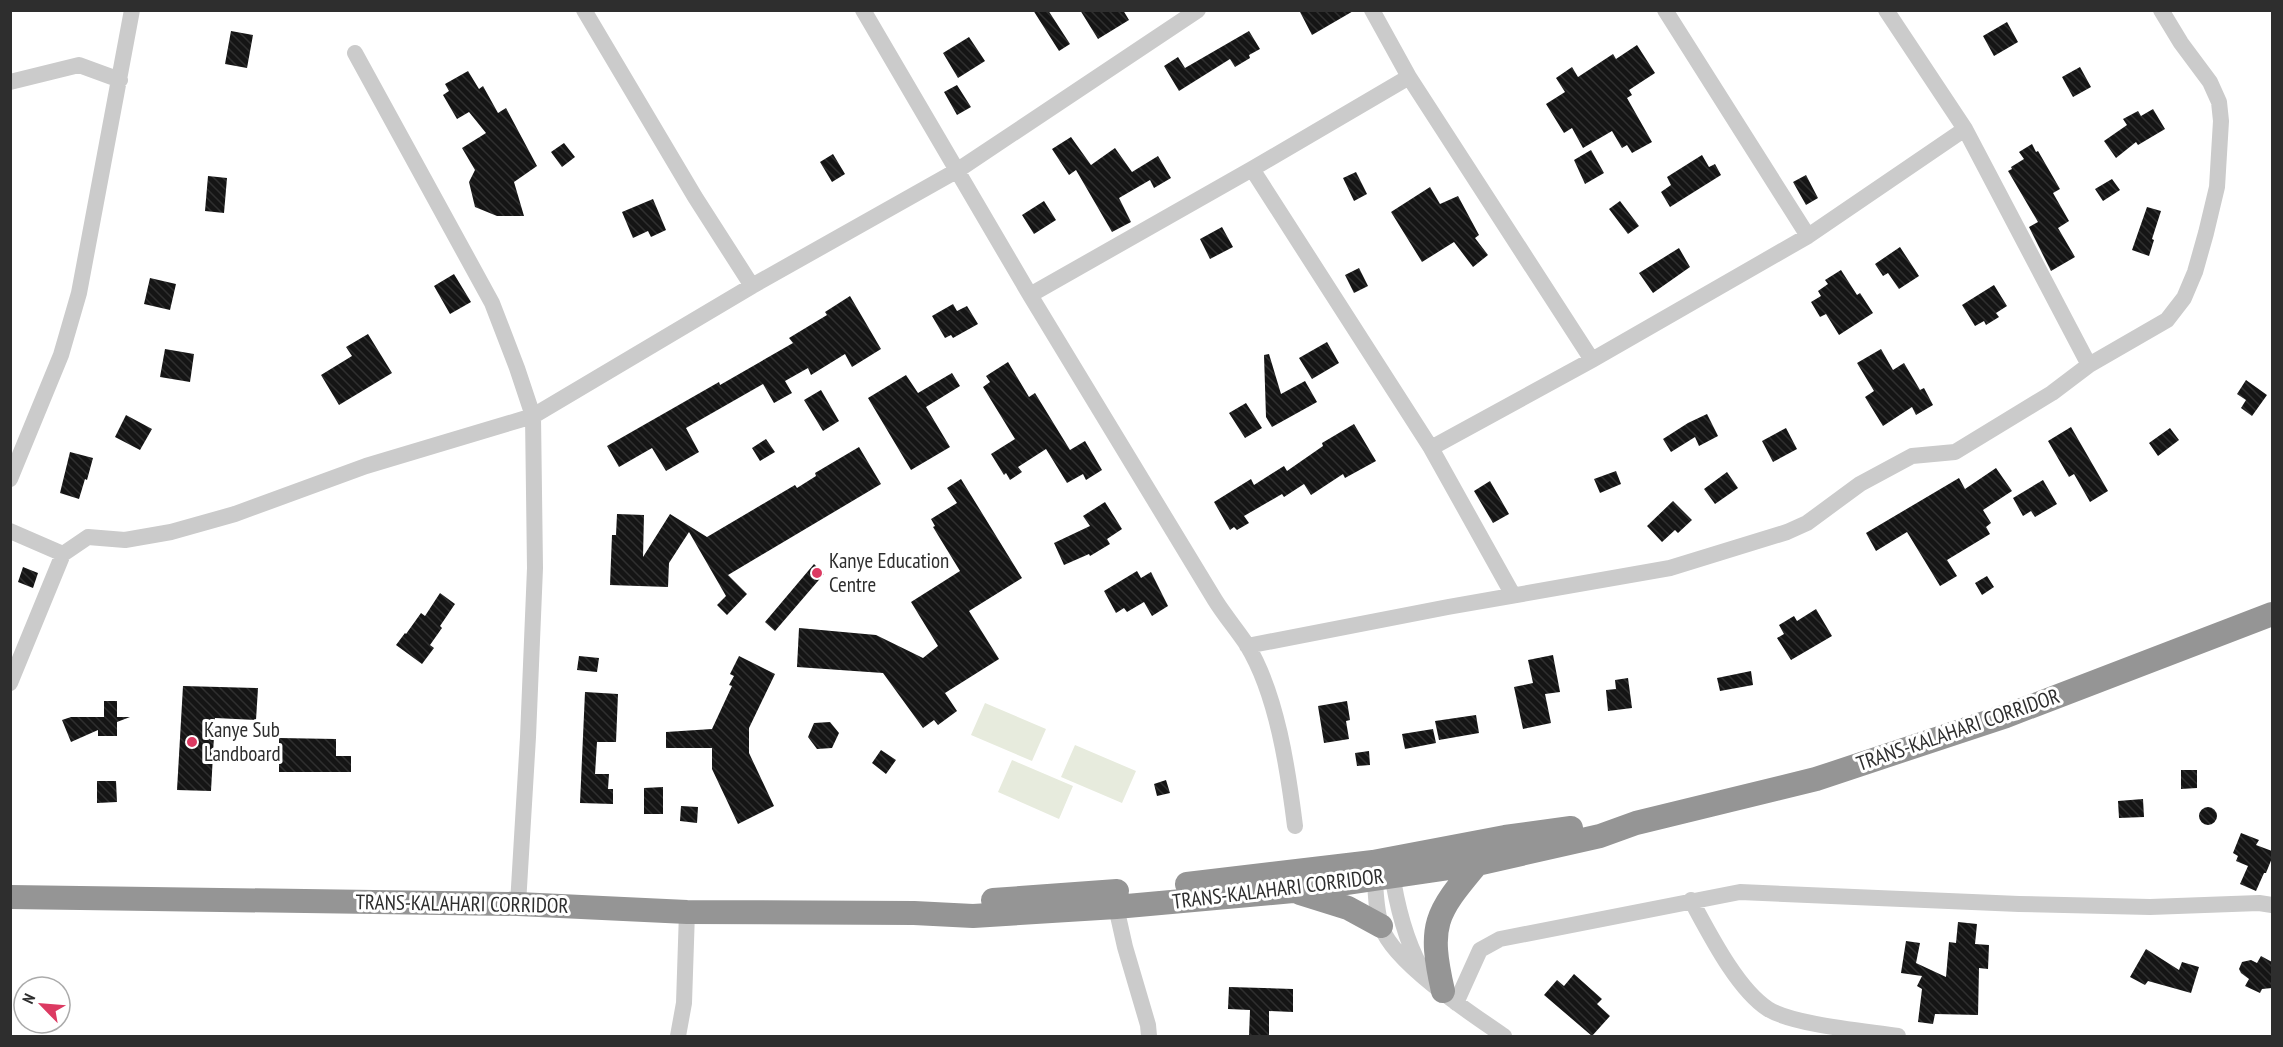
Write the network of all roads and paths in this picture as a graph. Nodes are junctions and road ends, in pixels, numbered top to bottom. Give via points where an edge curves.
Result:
1 (132, 10) edge
2 (584, 10) edge
3 (863, 10) edge
4 (1198, 10) edge
5 (1372, 10) edge
6 (1665, 10) edge
7 (1886, 10) edge
8 (2161, 10) edge
9 (1178, 16) edge
10 (355, 53) dead end
11 (1409, 77) junction
12 (120, 80) junction
13 (10, 82) edge
14 (1965, 129) junction
15 (958, 170) junction
16 (1252, 170) junction
17 (1808, 237) junction
18 (752, 285) junction
19 (1030, 295) junction
20 (1592, 360) junction
21 (2089, 366) junction
22 (533, 416) junction
23 (1431, 448) junction
24 (10, 478) edge
25 (10, 531) edge
26 (63, 554) junction
27 (1513, 596) junction
28 (2272, 614) edge
29 (1247, 646) junction
30 (10, 683) edge
31 (1636, 823) junction
32 (1295, 826) dead end
33 (1477, 864) junction
34 (1383, 869) junction
35 (1293, 891) junction
36 (10, 897) edge
37 (1691, 900) junction
38 (518, 904) junction
39 (2272, 905) edge
40 (1116, 907) junction
41 (687, 912) junction
42 (914, 913) junction
43 (1381, 926) junction
44 (1442, 991) junction
45 (678, 1036) edge
46 (1149, 1036) edge
47 (1504, 1036) edge
48 (1898, 1036) edge

1 - 12 street
2 - 18 street
3 - 15 street
4 - 9 street
5 - 11 street
6 - 17 street
7 - 14 street
8 - 21 street via 2210,82 2219,102 2217,187 2195,272 2184,298 2167,320
9 - 15 street
10 - 22 street via 492,303
11 - 16 street
11 - 20 street
12 - 13 street via 78,65
12 - 24 street via 79,293 61,355
14 - 17 street
14 - 21 street
15 - 18 street
15 - 19 street
16 - 19 street
16 - 23 street
17 - 20 street
18 - 22 street
19 - 29 street via 1215,600
20 - 23 street
21 - 27 street via 1955,452 1912,456 1860,484 1807,523 1787,532 1670,568
22 - 26 street via 366,466 235,514 125,540 88,537
22 - 38 street via 535,568
23 - 27 street
25 - 26 street
26 - 30 street
27 - 29 street
28 - 31 highway, TRANS-KALAHARI CORRIDOR via 2006,716 1816,779
29 - 32 street via 1275,716
31 - 33 highway, TRANS-KALAHARI CORRIDOR via 1600,836
31 - 34 highway, TRANS-KALAHARI CORRIDOR via 1517,836
33 - 34 highway, TRANS-KALAHARI CORRIDOR
33 - 44 highway via 1449,896 1438,919 1435,943
34 - 35 highway, TRANS-KALAHARI CORRIDOR
34 - 42 highway, TRANS-KALAHARI CORRIDOR via 964,903
34 - 43 street
34 - 44 street via 1411,950
35 - 40 highway, TRANS-KALAHARI CORRIDOR
35 - 43 highway via 1348,908
36 - 38 highway, TRANS-KALAHARI CORRIDOR
37 - 39 street via 1740,892 2150,908
37 - 44 street via 1500,939 1480,950
37 - 48 street via 1742,983 1767,1008 1788,1018
38 - 41 highway, TRANS-KALAHARI CORRIDOR
40 - 42 highway, TRANS-KALAHARI CORRIDOR via 997,915
40 - 46 street
41 - 42 highway, TRANS-KALAHARI CORRIDOR
41 - 45 street via 684,1003
43 - 44 street via 1391,945
44 - 47 street

